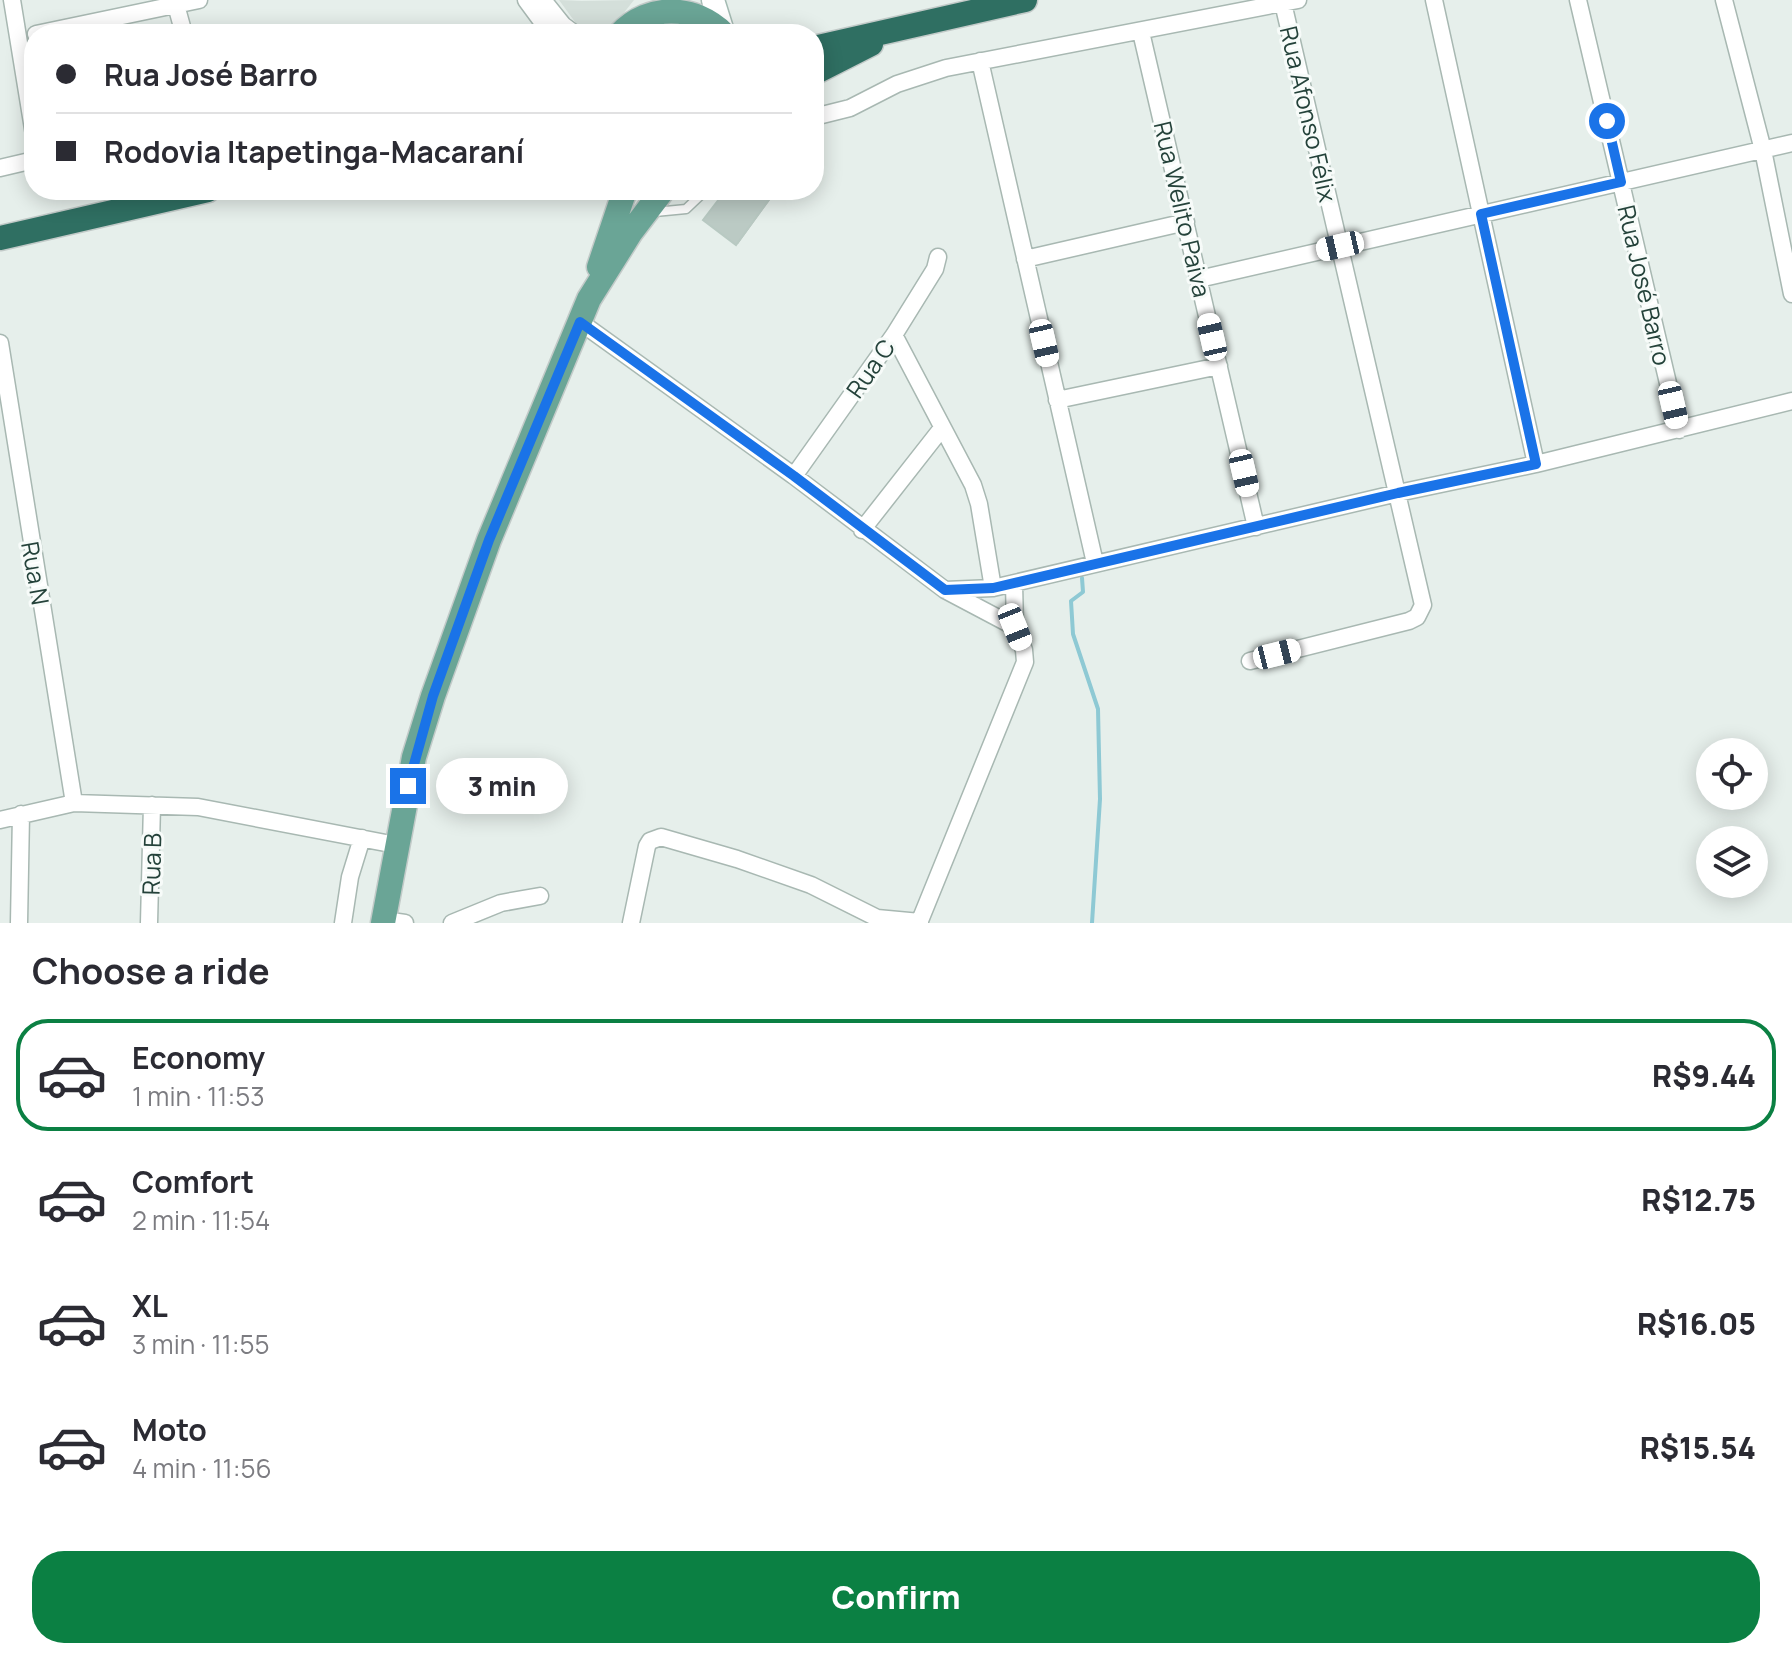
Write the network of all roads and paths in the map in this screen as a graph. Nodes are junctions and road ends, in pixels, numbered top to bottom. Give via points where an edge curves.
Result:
1 (12, 0) edge
2 (199, 0) edge
3 (526, 0) edge
4 (543, 0) edge
5 (656, 0) edge
6 (713, 0) edge
7 (1025, 0) edge
8 (1434, 0) edge
9 (1578, 0) edge
10 (1724, 0) edge
11 (1290, 2) edge
12 (176, 5) junction
13 (58, 24) edge
14 (181, 24) edge
15 (549, 24) edge
16 (561, 24) edge
17 (631, 24) edge
18 (635, 24) edge
19 (711, 24) edge
20 (721, 24) edge
21 (913, 25) junction
22 (21, 30) edge
23 (1141, 32) junction
24 (824, 38) edge
25 (824, 46) edge
26 (24, 54) edge
27 (980, 61) junction
28 (824, 68) edge
29 (824, 114) edge
30 (1792, 143) edge
31 (1763, 150) junction
32 (24, 162) edge
33 (0, 168) edge
34 (1621, 182) junction
35 (165, 200) edge
36 (621, 200) edge
37 (655, 200) edge
38 (695, 200) edge
39 (1481, 214) junction
40 (638, 222) junction
41 (1186, 222) junction
42 (0, 238) edge
43 (1340, 246) junction
44 (938, 257) dead end
45 (1025, 259) junction
46 (1199, 279) junction
47 (1792, 294) edge
48 (585, 310) junction
49 (894, 335) junction
50 (0, 343) edge
51 (1219, 366) junction
52 (1057, 400) junction
53 (1792, 401) edge
54 (942, 428) junction
55 (1679, 430) junction
56 (1536, 464) junction
57 (794, 476) junction
58 (1398, 493) junction
59 (1256, 527) junction
60 (862, 530) junction
61 (1095, 563) junction
62 (1014, 583) junction
63 (993, 588) junction
64 (945, 590) junction
65 (1015, 627) junction
66 (1250, 661) dead end
67 (74, 803) junction
68 (152, 805) junction
69 (21, 814) junction
70 (0, 820) edge
71 (362, 838) junction
72 (396, 845) junction
73 (540, 896) dead end
74 (390, 922) edge
75 (920, 922) edge
76 (19, 923) edge
77 (149, 923) edge
78 (343, 923) edge
79 (452, 923) edge
80 (631, 923) edge

1 - 22 street
2 - 12 street
3 - 15 street
4 - 16 street
5 - 17 main road
6 - 20 main road
7 - 21 highway
8 - 39 street
9 - 34 street, Rua José Barro
10 - 31 street
11 - 23 street
11 - 43 street, Rua Afonso Félix
12 - 13 street
12 - 14 street
18 - 19 main road via 656,13 680,11
21 - 24 highway
21 - 25 highway
21 - 28 highway
22 - 26 street
23 - 27 street
23 - 41 street, Rua Welito Paiva
27 - 29 street via 915,77
27 - 45 street
30 - 31 street
31 - 34 street
31 - 47 street
32 - 33 street
34 - 39 street
34 - 55 street, Rua José Barro
35 - 42 highway
36 - 48 main road
37 - 40 main road
38 - 40 lane via 686,209
39 - 43 street
39 - 56 street
40 - 48 main road
41 - 45 street
41 - 46 street, Rua Welito Paiva
43 - 46 street
43 - 58 street, Rua Afonso Félix
44 - 49 street, Rua C
45 - 52 street
46 - 51 street, Rua Welito Paiva
48 - 57 street
48 - 72 main road via 456,629 414,757
49 - 54 street
49 - 57 street, Rua C
50 - 67 street, Rua N
51 - 52 street
51 - 59 street, Rua Welito Paiva
52 - 61 street
53 - 55 street
54 - 60 street
54 - 63 street via 973,485
55 - 56 street
56 - 58 street
57 - 60 street
58 - 59 street
58 - 66 street, Rua Afonso Félix via 1423,599 1420,611 1409,621
59 - 61 street
60 - 64 street
61 - 62 street
62 - 63 street
62 - 65 street
63 - 64 street
64 - 65 street
65 - 75 street via 1024,650 1022,675
67 - 68 street
67 - 69 street
68 - 71 street via 232,812
68 - 77 street, Rua B
69 - 70 street
69 - 76 street
71 - 72 street
71 - 78 street
72 - 74 main road
73 - 79 street via 501,903
75 - 80 street via 877,918 781,875 655,838 643,856

